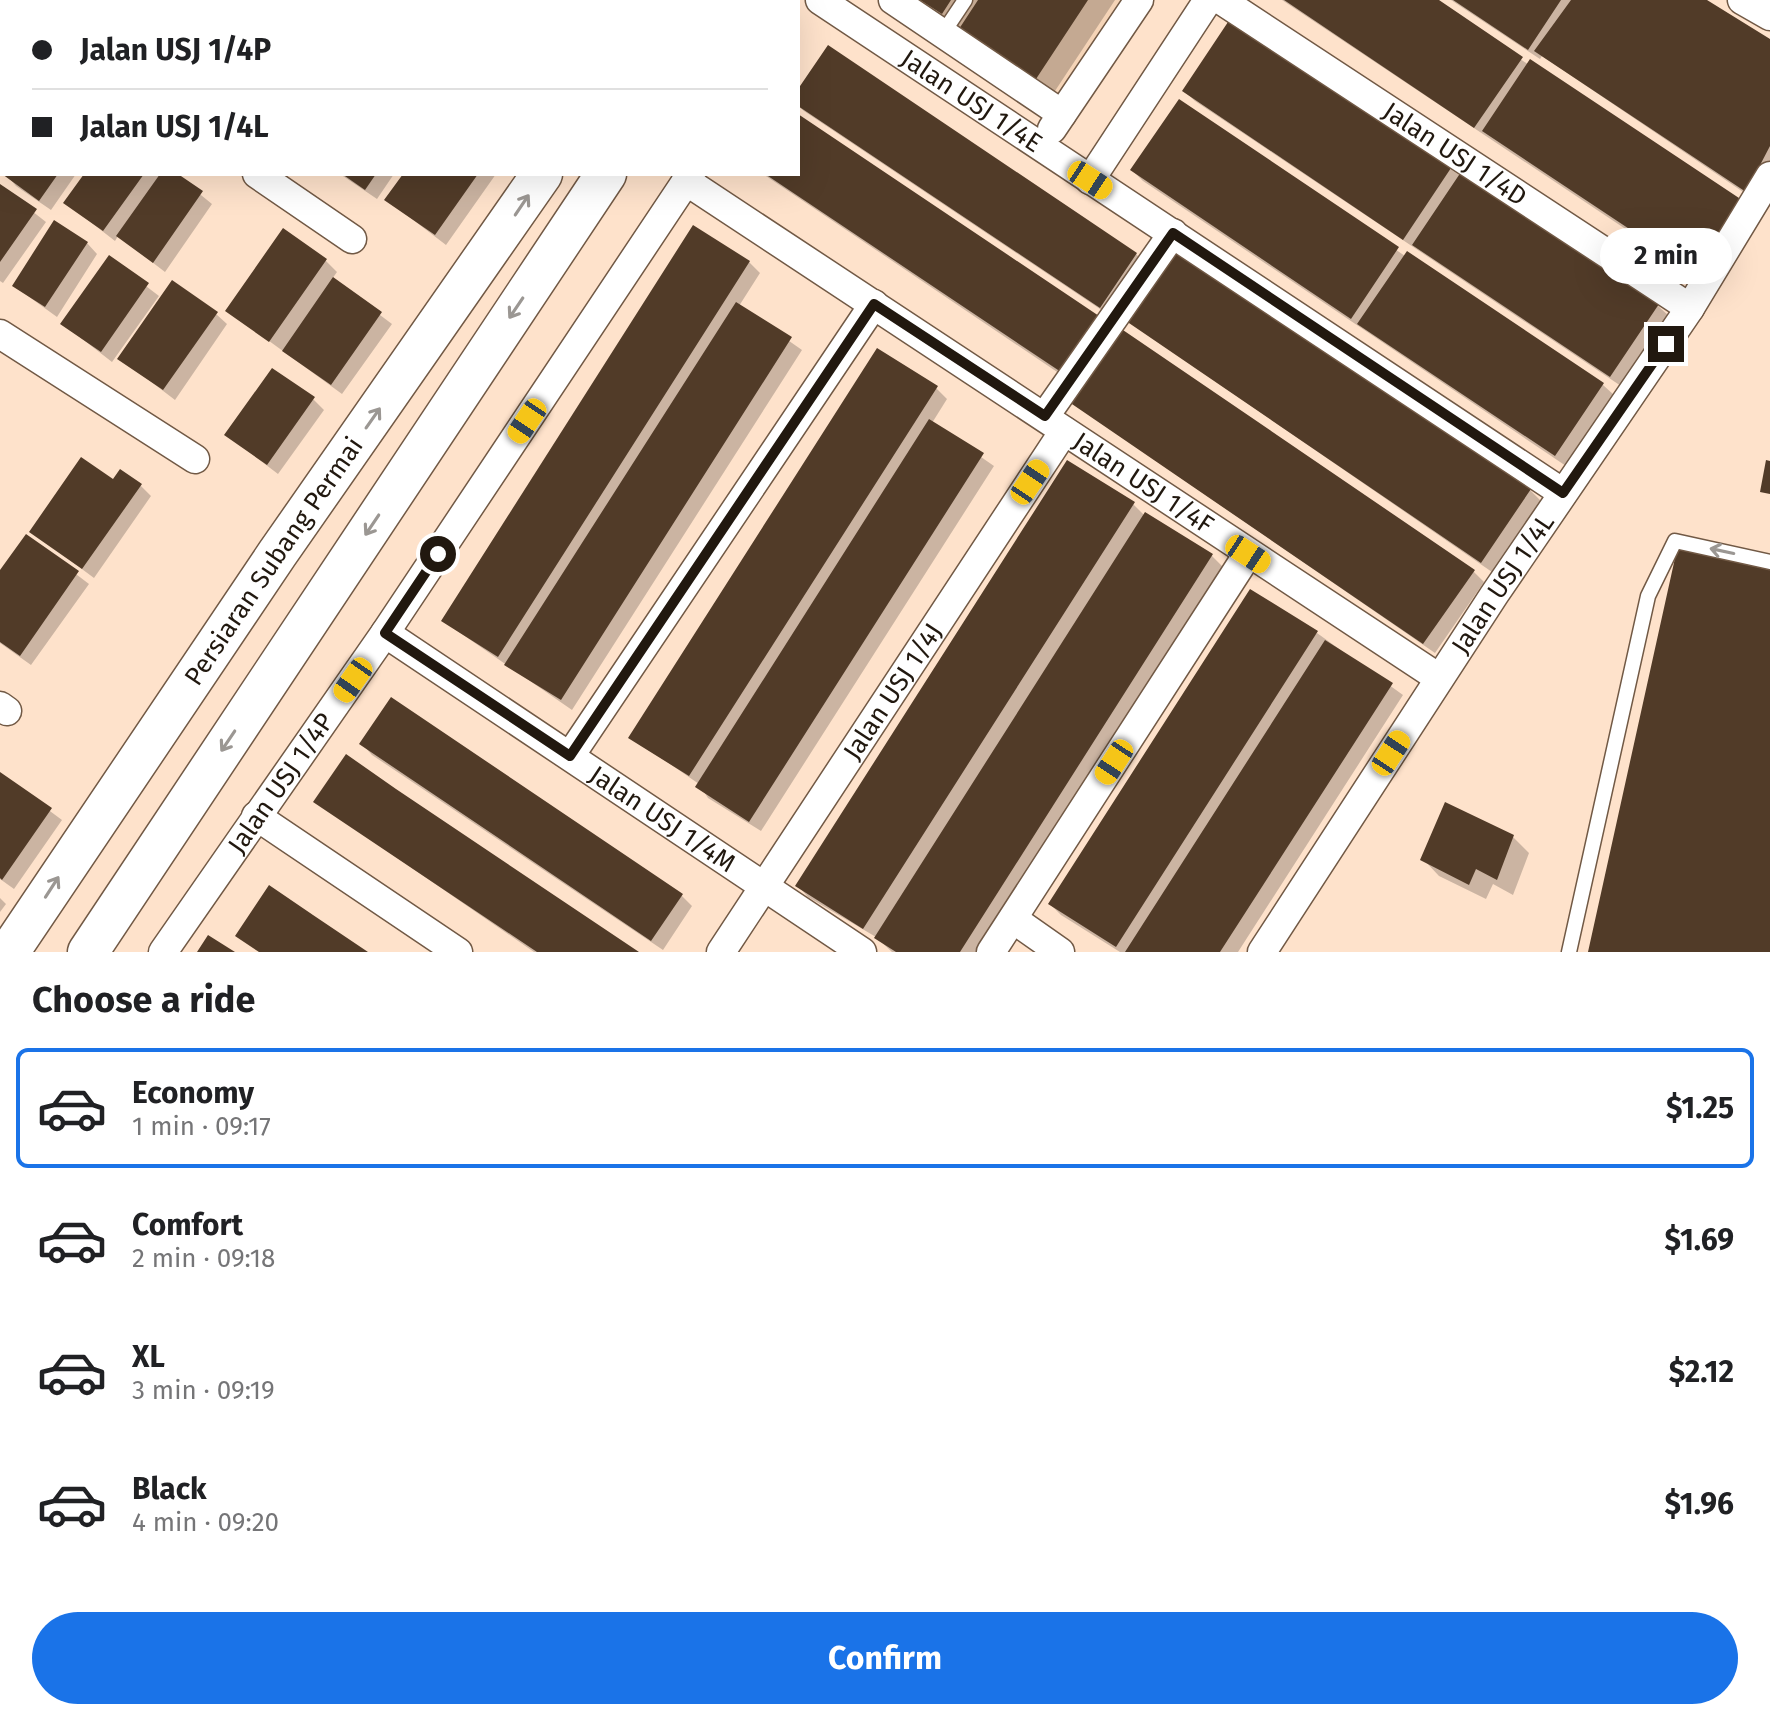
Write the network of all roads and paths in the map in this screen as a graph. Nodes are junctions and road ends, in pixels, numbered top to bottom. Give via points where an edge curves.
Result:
1 (820, 0) edge
2 (893, 0) edge
3 (965, 0) edge
4 (1139, 0) edge
5 (1208, 0) edge
6 (1221, 0) edge
7 (1742, 0) edge
8 (1770, 16) edge
9 (943, 33) junction
10 (1062, 114) junction
11 (1040, 146) junction
12 (260, 176) edge
13 (541, 176) edge
14 (605, 176) edge
15 (1770, 176) edge
16 (689, 178) edge
17 (1090, 180) junction
18 (1173, 233) junction
19 (352, 239) dead end
20 (874, 304) junction
21 (1690, 308) junction
22 (0, 334) edge
23 (1054, 423) junction
24 (195, 459) dead end
25 (1563, 493) junction
26 (1248, 554) junction
27 (1770, 562) edge
28 (385, 633) junction
29 (1439, 678) junction
30 (570, 756) junction
31 (256, 816) junction
32 (764, 886) junction
33 (1013, 919) junction
34 (9, 952) edge
35 (88, 952) edge
36 (163, 952) edge
37 (458, 952) edge
38 (721, 952) edge
39 (862, 952) edge
40 (991, 952) edge
41 (1060, 952) edge
42 (1262, 952) edge
43 (1569, 952) edge

1 - 11 street, Jalan USJ 1/4E
2 - 9 street
3 - 9 lane
4 - 10 street
5 - 17 street
6 - 21 street, Jalan USJ 1/4D
7 - 8 street
9 - 10 street
10 - 11 street
11 - 17 street, Jalan USJ 1/4E
12 - 19 street
34 -> 13 main road, Persiaran Subang Permai via 268,566
14 -> 35 main road
15 - 21 street, Jalan USJ 1/4L
16 - 20 street, Jalan USJ 1/4F
16 - 28 street, Jalan USJ 1/4P
17 - 18 street, Jalan USJ 1/4E
18 - 23 street, Jalan USJ 1/4J
18 - 25 street, Jalan USJ 1/4E
20 - 23 street, Jalan USJ 1/4F
20 - 30 street
21 - 25 street, Jalan USJ 1/4L
22 - 24 street
23 - 26 street, Jalan USJ 1/4F
23 - 32 street, Jalan USJ 1/4J
25 - 29 street, Jalan USJ 1/4L
26 - 29 street, Jalan USJ 1/4F
26 - 33 street
27 -> 43 lane via 1675,541 1648,596
28 - 30 street, Jalan USJ 1/4M
28 - 31 street, Jalan USJ 1/4P
29 - 42 street, Jalan USJ 1/4L
30 - 32 street, Jalan USJ 1/4M
31 - 36 street, Jalan USJ 1/4P
31 - 37 street
32 - 38 street, Jalan USJ 1/4J
32 - 39 street, Jalan USJ 1/4M
33 - 40 street
33 - 41 street

